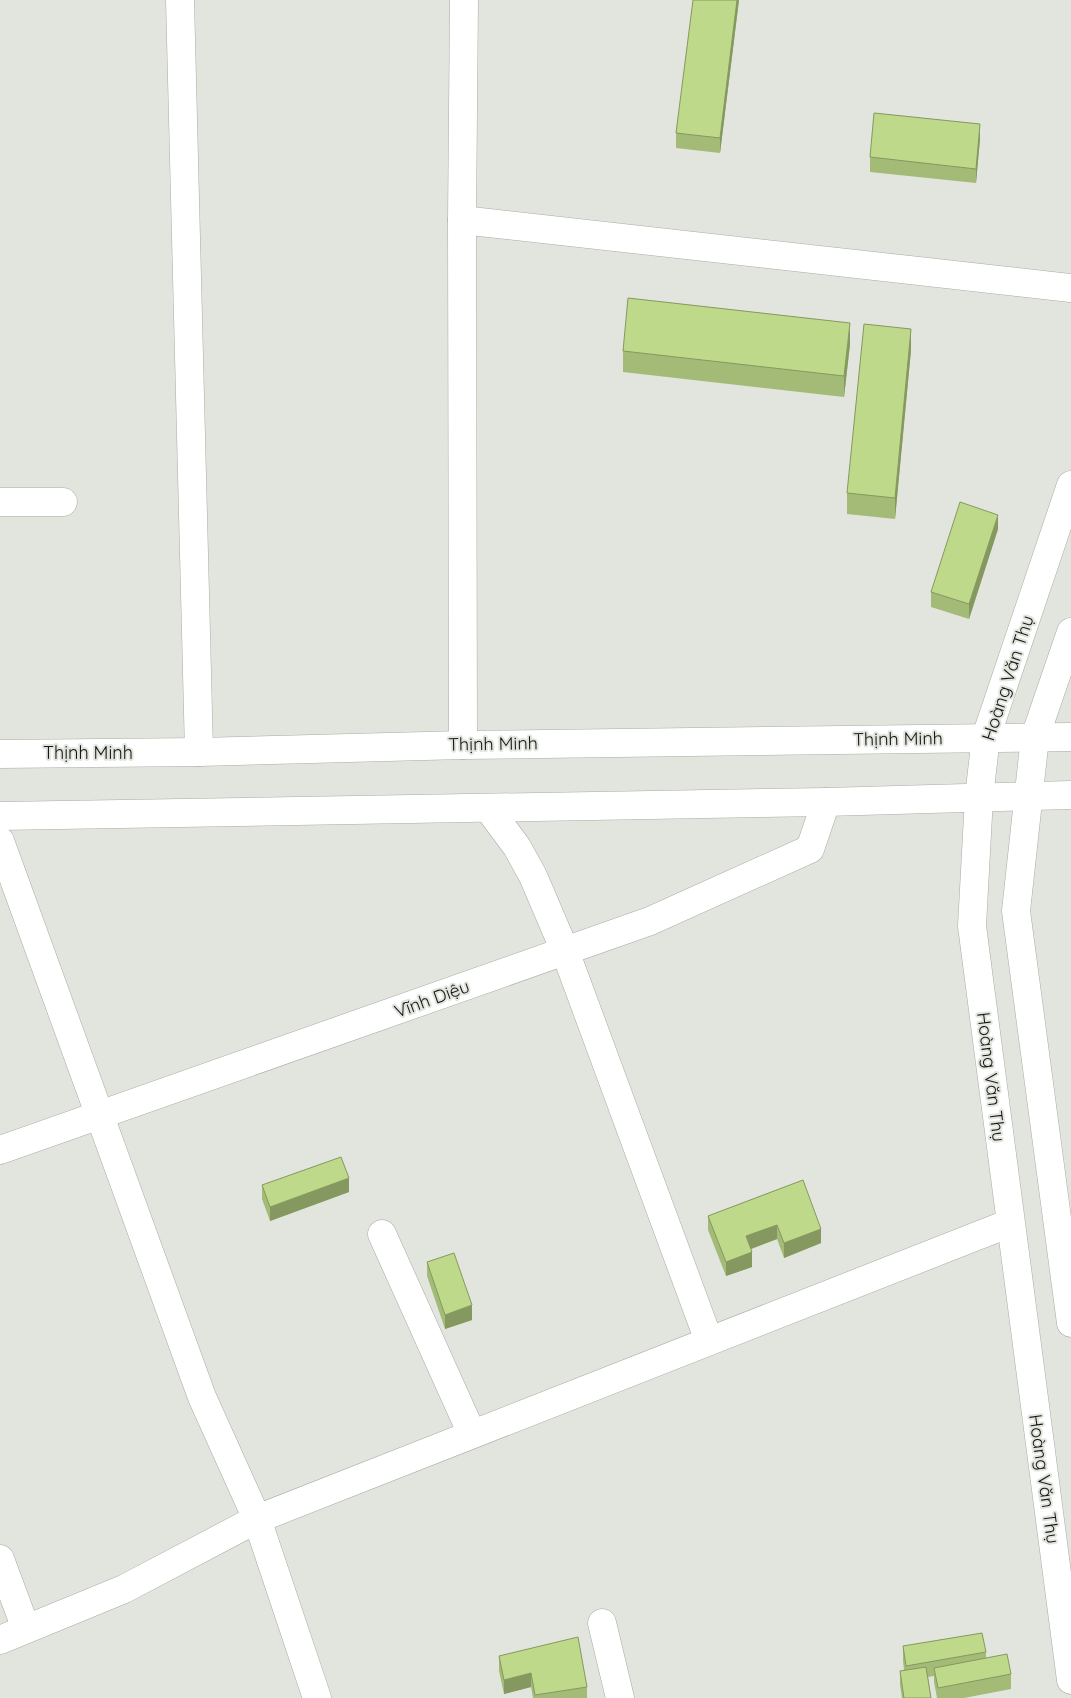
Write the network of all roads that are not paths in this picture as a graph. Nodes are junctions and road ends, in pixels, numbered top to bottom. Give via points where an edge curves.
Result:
1 (180, 0) edge
2 (464, 0) edge
3 (462, 220) junction
4 (1071, 288) edge
5 (1071, 485) edge
6 (0, 502) edge
7 (63, 502) dead end
8 (1071, 632) edge
9 (986, 737) junction
10 (1035, 737) junction
11 (1071, 737) edge
12 (463, 745) junction
13 (198, 752) junction
14 (0, 754) edge
15 (1071, 795) edge
16 (979, 797) junction
17 (1028, 797) junction
18 (826, 802) junction
19 (488, 808) junction
20 (0, 816) edge
21 (0, 841) edge
22 (565, 951) junction
23 (100, 1116) junction
24 (0, 1150) edge
25 (1010, 1223) junction
26 (382, 1234) dead end
27 (1071, 1324) edge
28 (709, 1341) junction
29 (472, 1434) junction
30 (256, 1519) junction
31 (0, 1559) edge
32 (602, 1623) dead end
33 (26, 1630) junction
34 (0, 1640) edge
35 (1071, 1680) edge
36 (317, 1698) edge
37 (620, 1698) edge

1 - 13 street
2 - 3 street
3 - 4 street
3 - 12 street
5 - 9 street, Hoàng Văn Thụ
6 - 7 street
8 - 10 street
9 - 10 street, Thịnh Minh
9 - 12 street, Thịnh Minh
9 - 16 street, Hoàng Văn Thụ
10 - 11 street, Thịnh Minh
10 - 17 street
12 - 13 street, Thịnh Minh
13 - 14 street, Thịnh Minh
15 - 17 street
16 - 17 street
16 - 18 street
16 - 25 street, Hoàng Văn Thụ via 972,926
17 - 27 street via 1016,911
18 - 19 street
18 - 22 street, Vĩnh Diệu via 810,849 650,921
19 - 20 street
19 - 22 street via 517,847 533,876
21 - 23 street
22 - 23 street, Vĩnh Diệu
22 - 28 street
23 - 24 street, Vĩnh Diệu
23 - 30 street via 202,1397
25 - 28 street
25 - 35 street, Hoàng Văn Thụ
26 - 29 street
28 - 29 street
29 - 30 street
30 - 33 street via 124,1589
30 - 36 street
31 - 33 street
32 - 37 street
33 - 34 street

